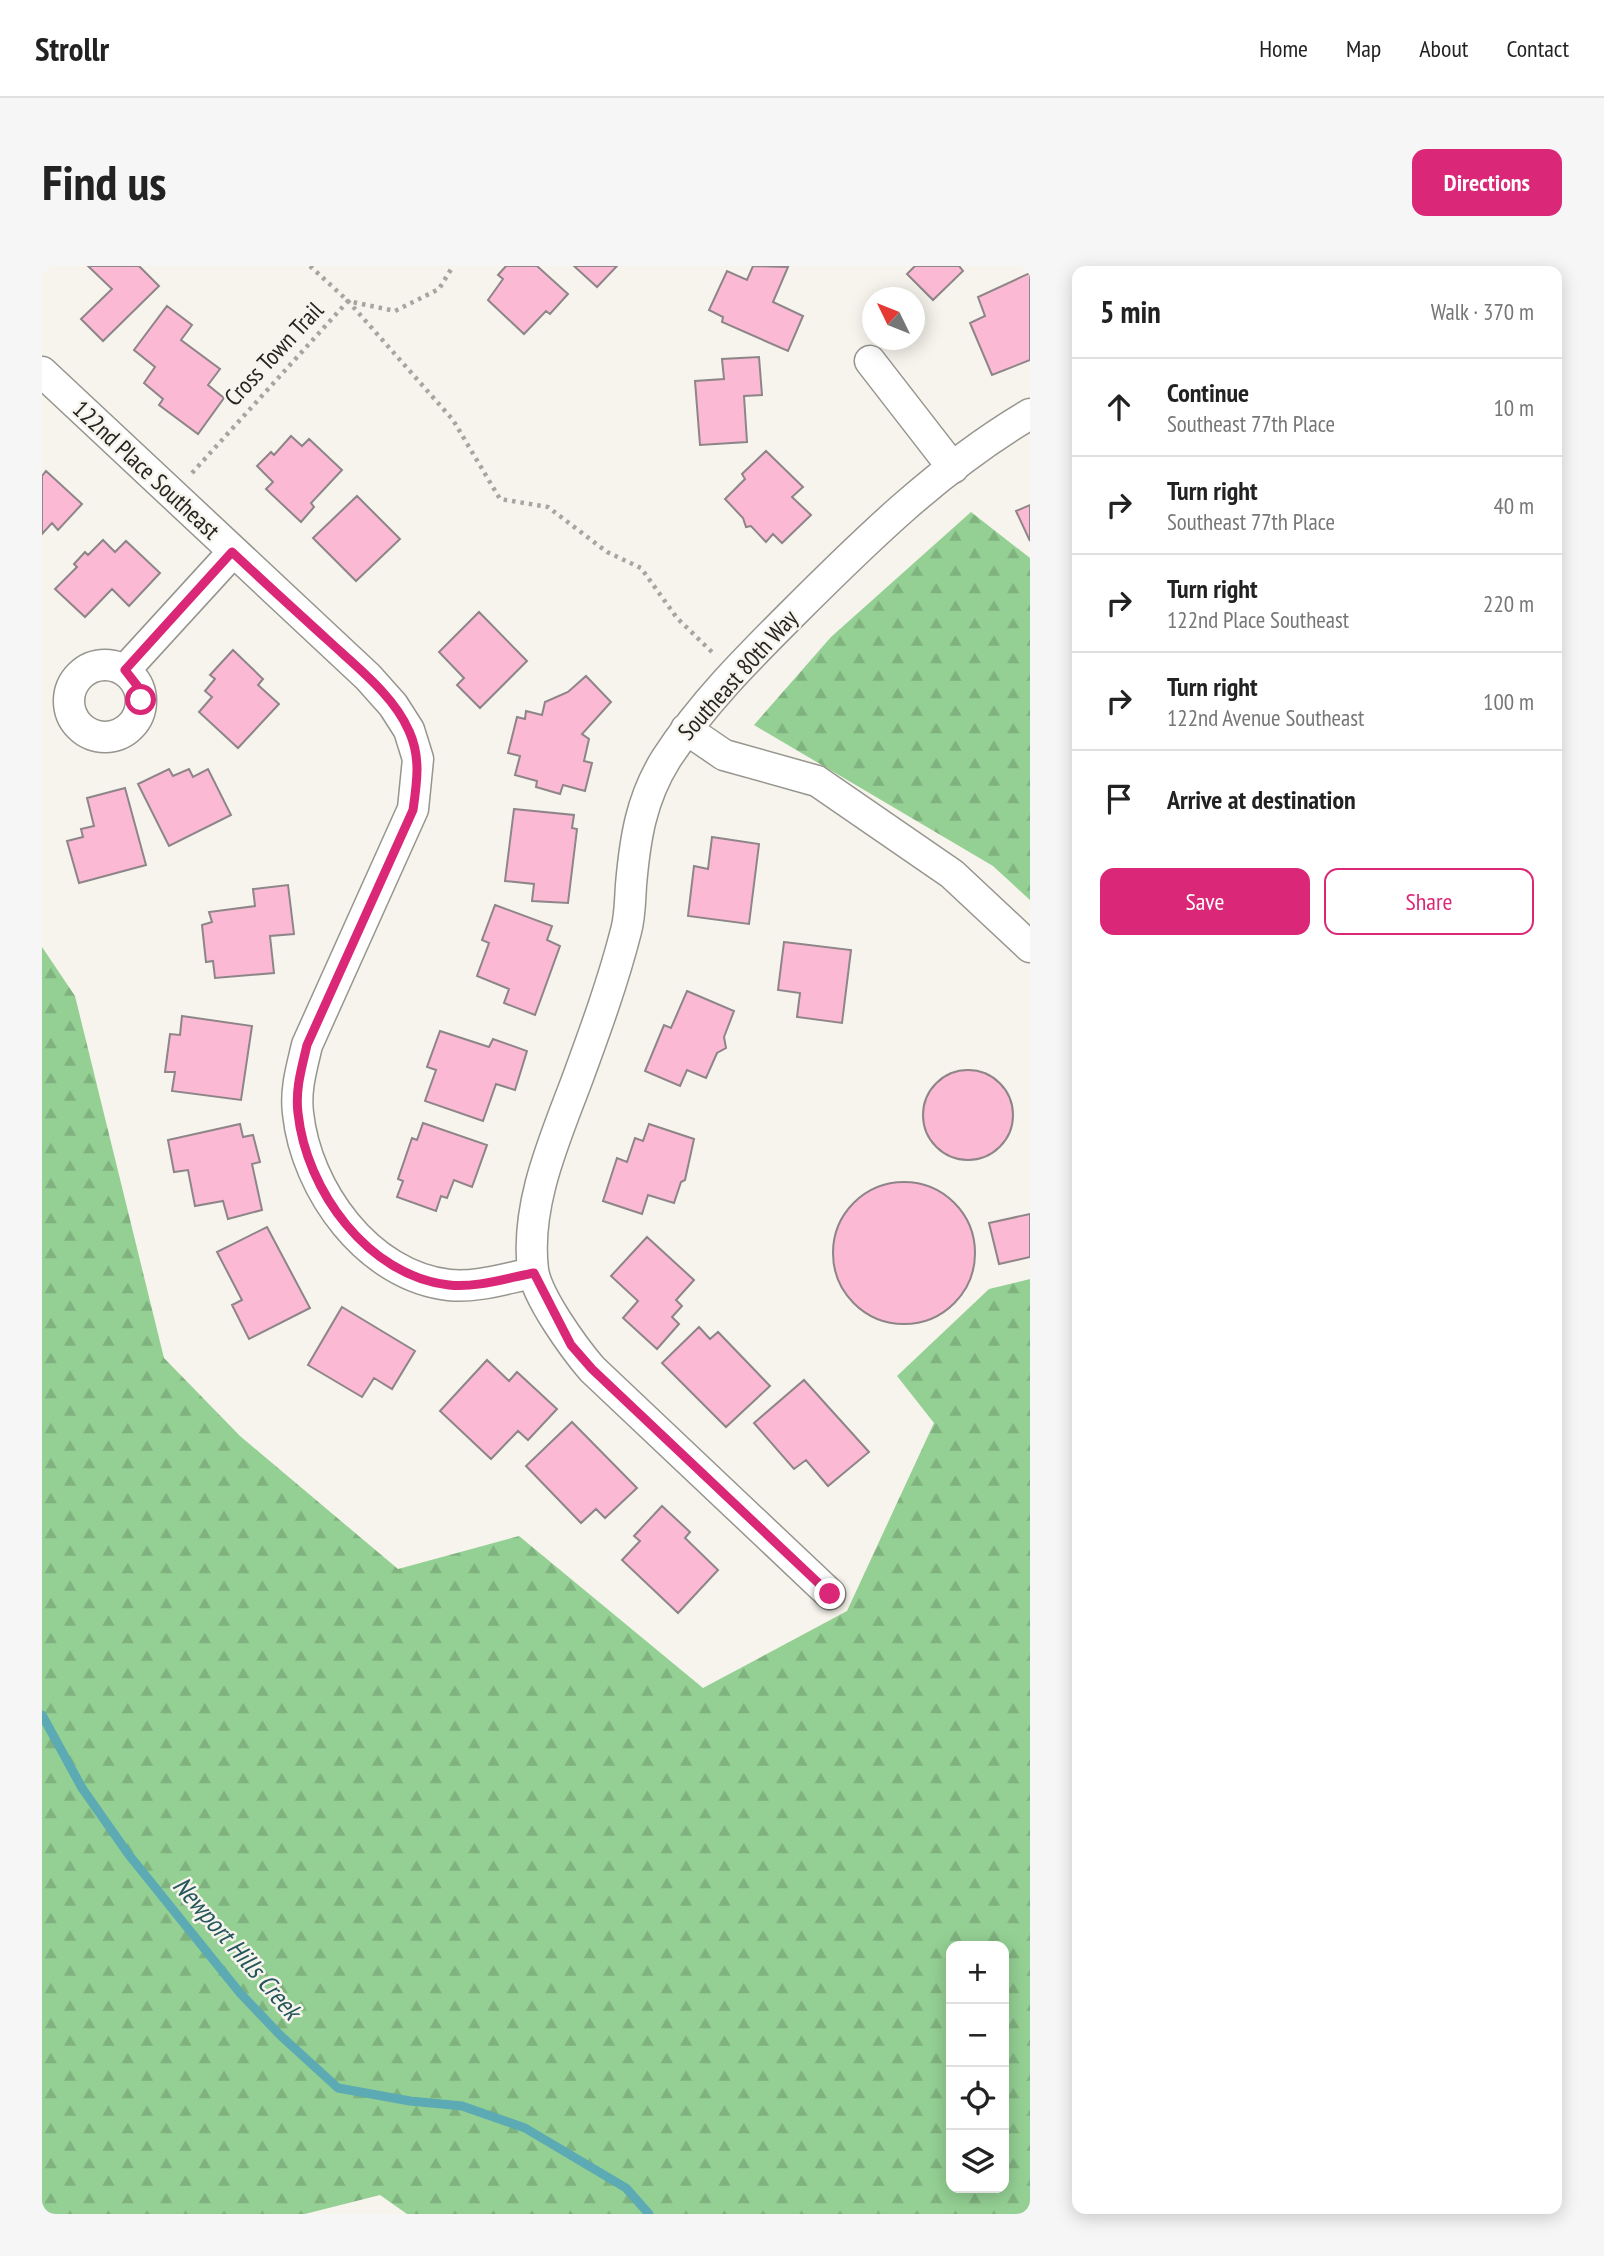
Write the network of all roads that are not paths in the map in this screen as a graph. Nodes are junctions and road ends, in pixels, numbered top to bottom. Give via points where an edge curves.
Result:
1 (870, 361) dead end
2 (42, 372) edge
3 (1030, 414) edge
4 (953, 468) junction
5 (232, 552) junction
6 (125, 670) dead end
7 (686, 729) junction
8 (1030, 947) edge
9 (534, 1273) junction
10 (830, 1594) dead end

1 - 4 street
2 - 5 street, 122nd Place Southeast
3 - 4 street, Southeast 80th Way
4 - 7 street, Southeast 80th Way via 862,543 734,673
5 - 6 street
5 - 9 street, 122nd Place Southeast via 368,677 409,730 418,759 413,810 307,1045 298,1083 304,1145 319,1181 339,1215 368,1247 395,1267 451,1286
7 - 8 street via 724,755 817,781 952,874
7 - 9 street, Southeast 80th Way via 646,795 637,828 627,927 607,997 548,1158 533,1236
9 - 10 street via 571,1345 592,1369

